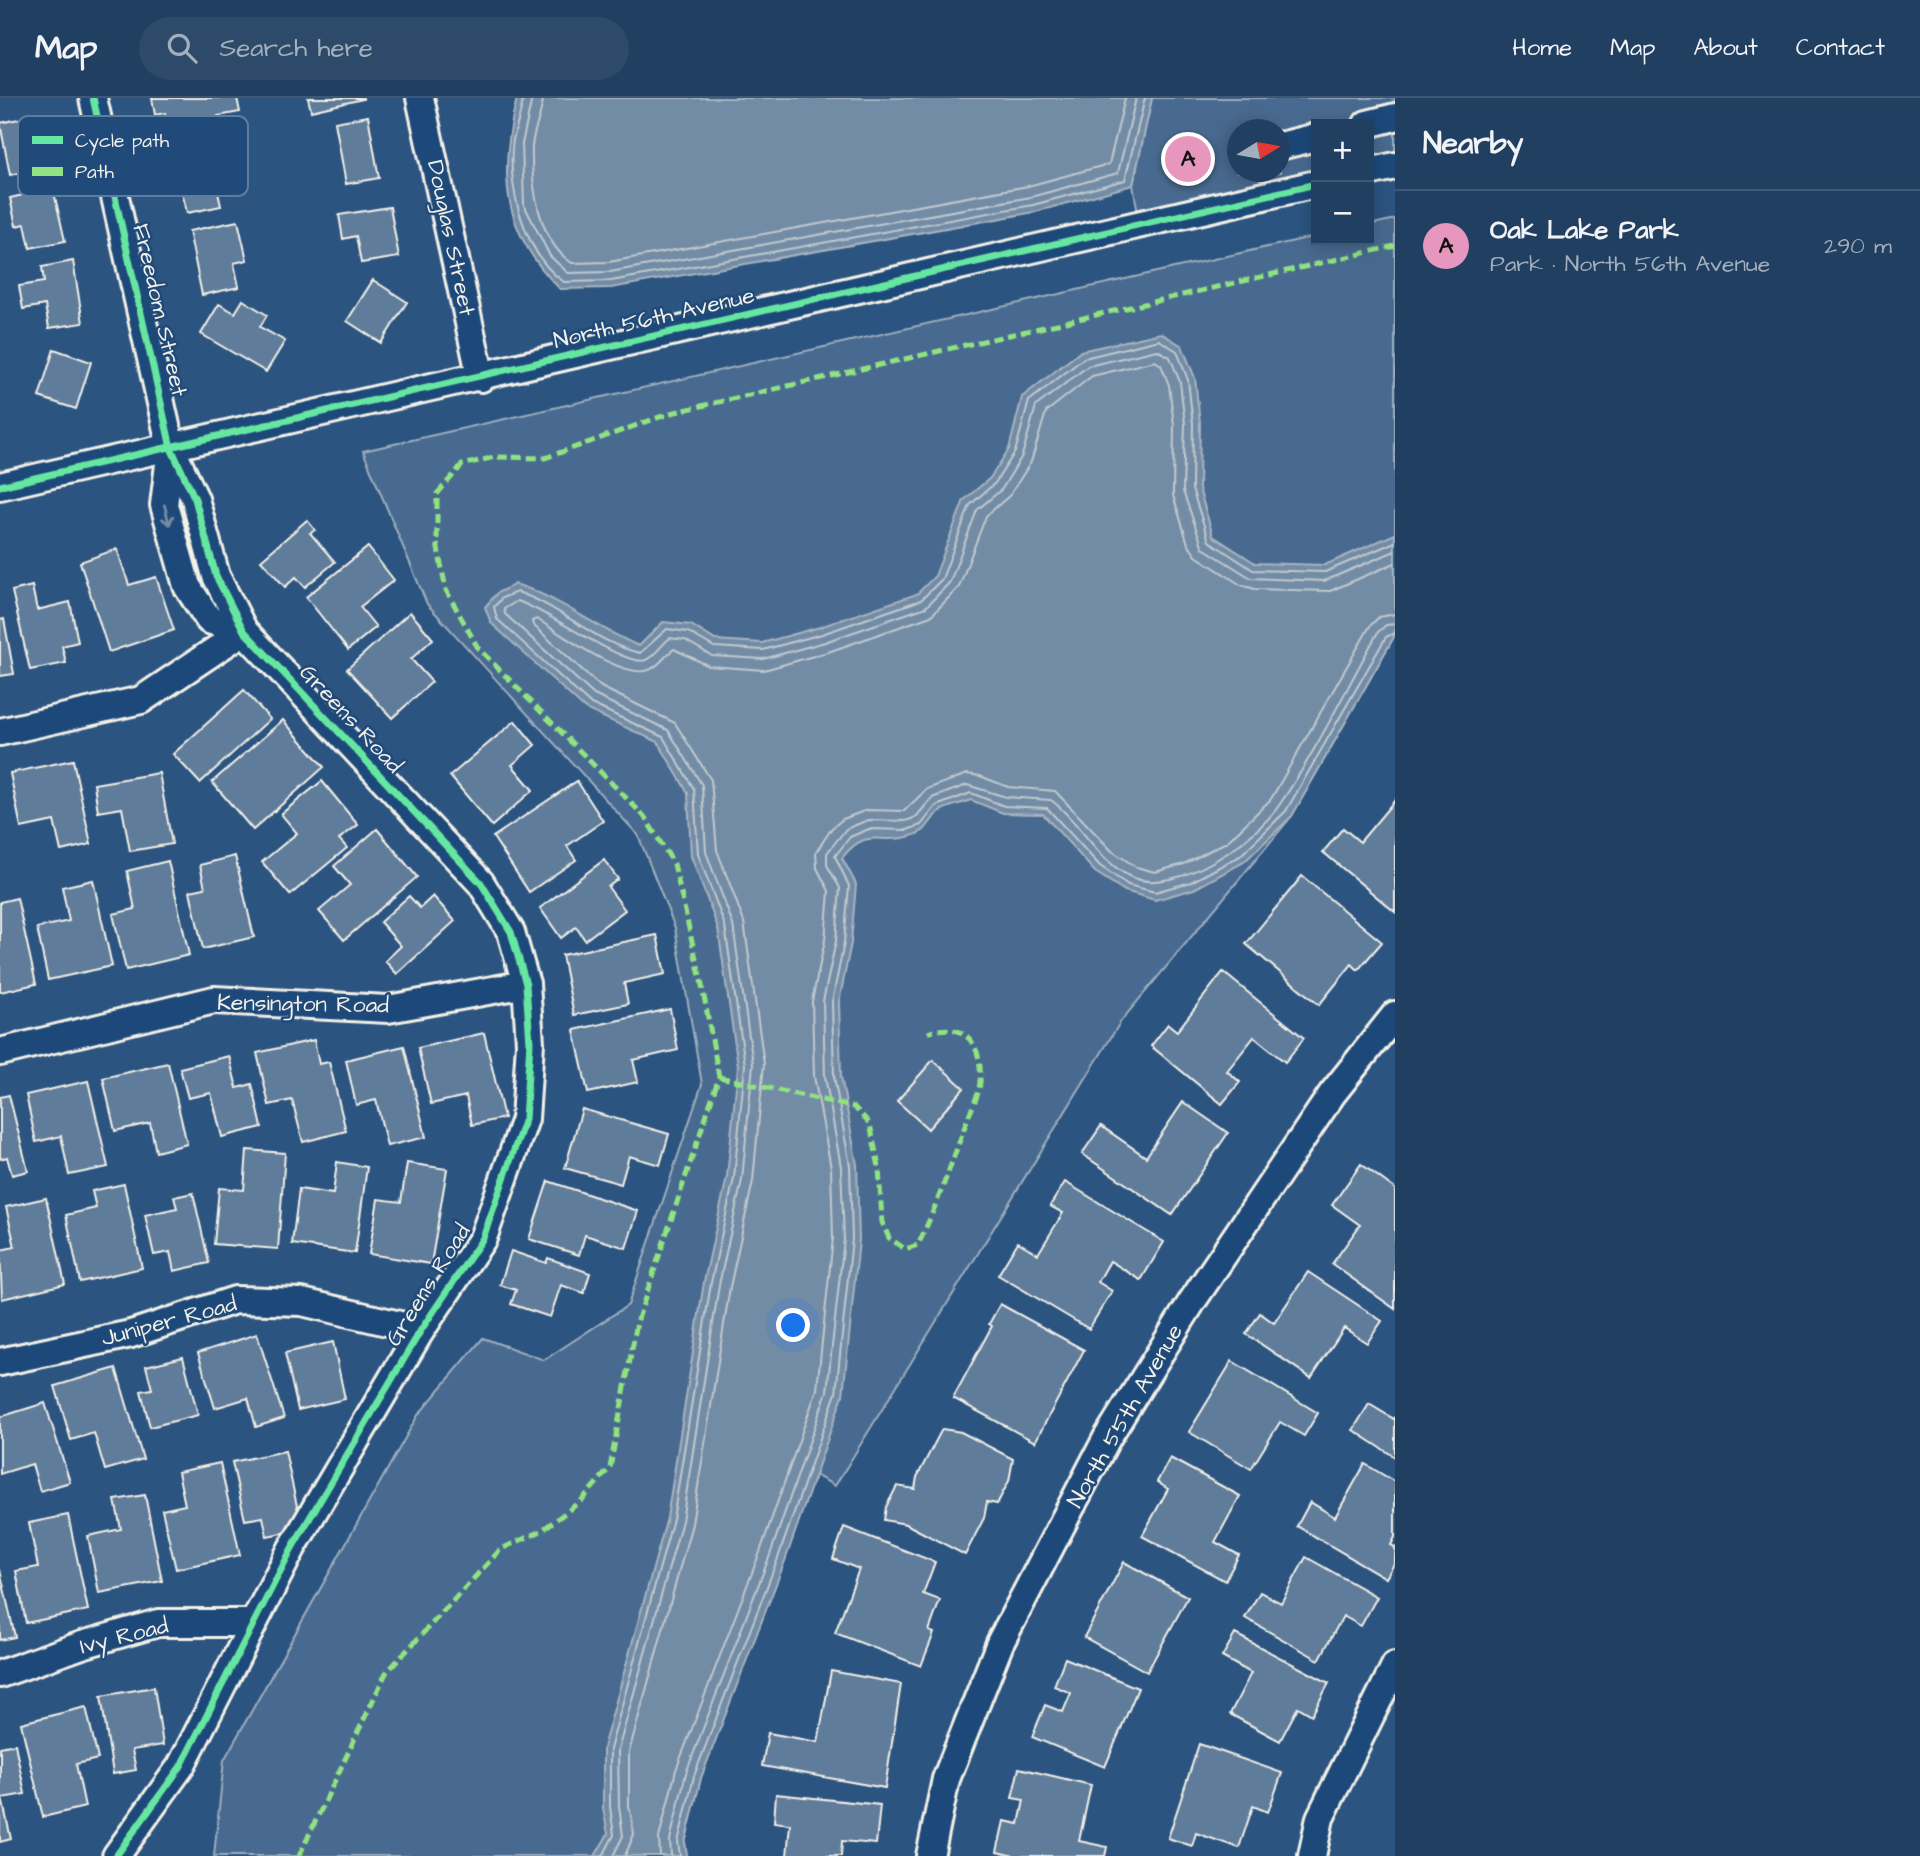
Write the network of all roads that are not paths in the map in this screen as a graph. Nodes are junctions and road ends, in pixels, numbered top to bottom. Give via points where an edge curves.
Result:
1 (93, 98) edge
2 (420, 98) edge
3 (97, 116) edge
4 (1395, 117) edge
5 (1374, 122) edge
6 (1311, 138) edge
7 (1290, 143) edge
8 (1395, 166) edge
9 (1374, 171) edge
10 (1279, 182) edge
11 (1311, 184) edge
12 (115, 196) edge
13 (481, 378) junction
14 (171, 448) junction
15 (0, 486) edge
16 (212, 563) junction
17 (183, 572) junction
18 (244, 631) junction
19 (0, 732) edge
20 (526, 984) junction
21 (1395, 1015) edge
22 (0, 1052) edge
23 (421, 1330) junction
24 (0, 1362) edge
25 (253, 1623) junction
26 (1395, 1666) edge
27 (0, 1674) edge
28 (116, 1856) edge
29 (930, 1856) edge
30 (1311, 1856) edge

1 - 3 street, Freedom Street
2 - 13 street, Douglas Street
4 - 5 street
6 - 7 street
8 - 9 street
10 - 11 street, North 56th Avenue
10 - 13 street, North 56th Avenue
12 - 14 street, Freedom Street
13 - 14 street, North 56th Avenue
14 - 15 street, North 56th Avenue
14 - 16 street, Greens Road via 195,499
14 -> 17 street, Greens Road via 164,505
16 - 17 street
16 - 18 street, Greens Road
17 - 18 street, Greens Road via 209,620
18 - 19 street via 141,700
18 - 20 street, Greens Road via 481,883 511,932
20 - 22 street, Kensington Road via 388,1009 214,1000
20 - 23 street, Greens Road via 530,1043 525,1119 483,1238
21 - 29 street, North 55th Avenue via 1332,1094 1193,1300 1107,1438 1000,1643 946,1779
23 - 24 street, Juniper Road via 302,1302 234,1300 131,1334
23 - 25 street, Greens Road
25 - 27 street, Ivy Road via 158,1623
25 - 28 street, Greens Road via 181,1766
26 - 30 street via 1320,1818

